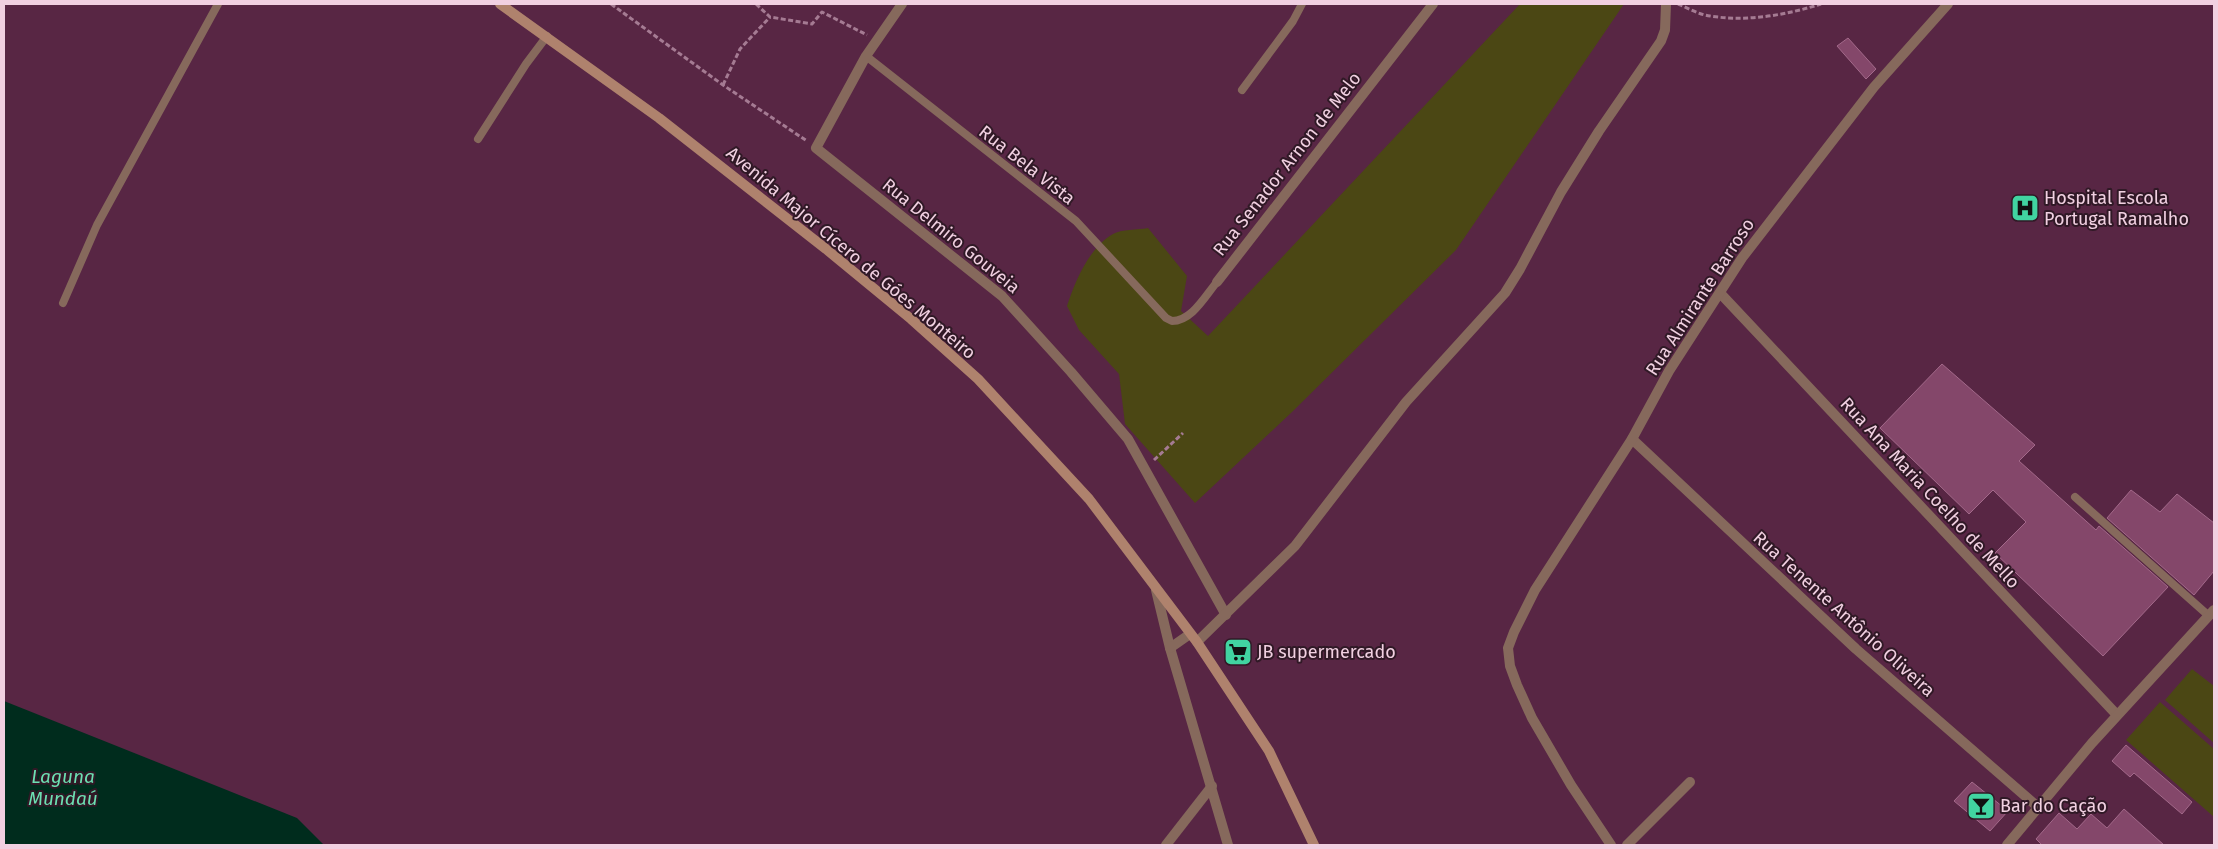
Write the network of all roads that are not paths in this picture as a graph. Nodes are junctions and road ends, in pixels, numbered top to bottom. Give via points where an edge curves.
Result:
1 (218, 4) edge
2 (500, 4) edge
3 (902, 4) edge
4 (1302, 4) edge
5 (1433, 4) edge
6 (1666, 4) edge
7 (1948, 4) edge
8 (547, 36) junction
9 (866, 56) junction
10 (1242, 90) dead end
11 (478, 139) dead end
12 (1217, 282) joint
13 (1720, 293) junction
14 (63, 303) dead end
15 (1158, 310) joint
16 (1632, 439) junction
17 (2075, 498) dead end
18 (1156, 590) junction
19 (2211, 613) edge
20 (1226, 615) junction
21 (1193, 638) junction
22 (1170, 648) junction
23 (2117, 715) junction
24 (1690, 782) dead end
25 (1212, 786) junction
26 (2039, 808) junction
27 (1608, 843) edge
28 (1166, 845) edge
29 (1228, 845) edge
30 (1314, 845) edge
31 (1627, 845) edge
32 (2007, 845) edge

1 - 14 lane via 97,225
2 - 8 street, Avenida Major Cícero de Góes Monteiro
3 - 9 street
4 - 10 lane
5 - 12 street, Rua Senador Arnon de Melo
6 - 20 street via 1661,41 1575,169 1505,292 1406,402 1295,546
7 - 13 street, Rua Almirante Barroso via 1874,87 1818,157 1742,258
8 - 11 lane
8 - 18 street, Avenida Major Cícero de Góes Monteiro via 659,118 826,249 963,366 1089,500
9 - 15 lane, Rua Bela Vista via 1076,221
9 - 20 street, Rua Delmiro Gouveia via 816,148 1002,296 1071,372 1128,439
12 - 15 lane, Rua Senador Arnon de Melo via 1184,319 1172,321
13 - 16 street, Rua Almirante Barroso via 1669,372
13 - 23 street, Rua Ana Maria Coelho de Mello
16 - 26 street, Rua Tenente Antônio Oliveira via 1856,650
16 - 27 street, Rua Almirante Barroso via 1535,590 1508,648 1510,666 1532,718
17 - 19 lane
18 - 21 street, Avenida Major Cícero de Góes Monteiro
18 - 22 street
19 - 23 street
20 - 21 street
21 - 22 street
21 - 30 street, Avenida Major Cícero de Góes Monteiro via 1269,751
22 - 25 street
23 - 26 street
24 - 31 street
25 - 28 street
25 - 29 street
26 - 32 street

